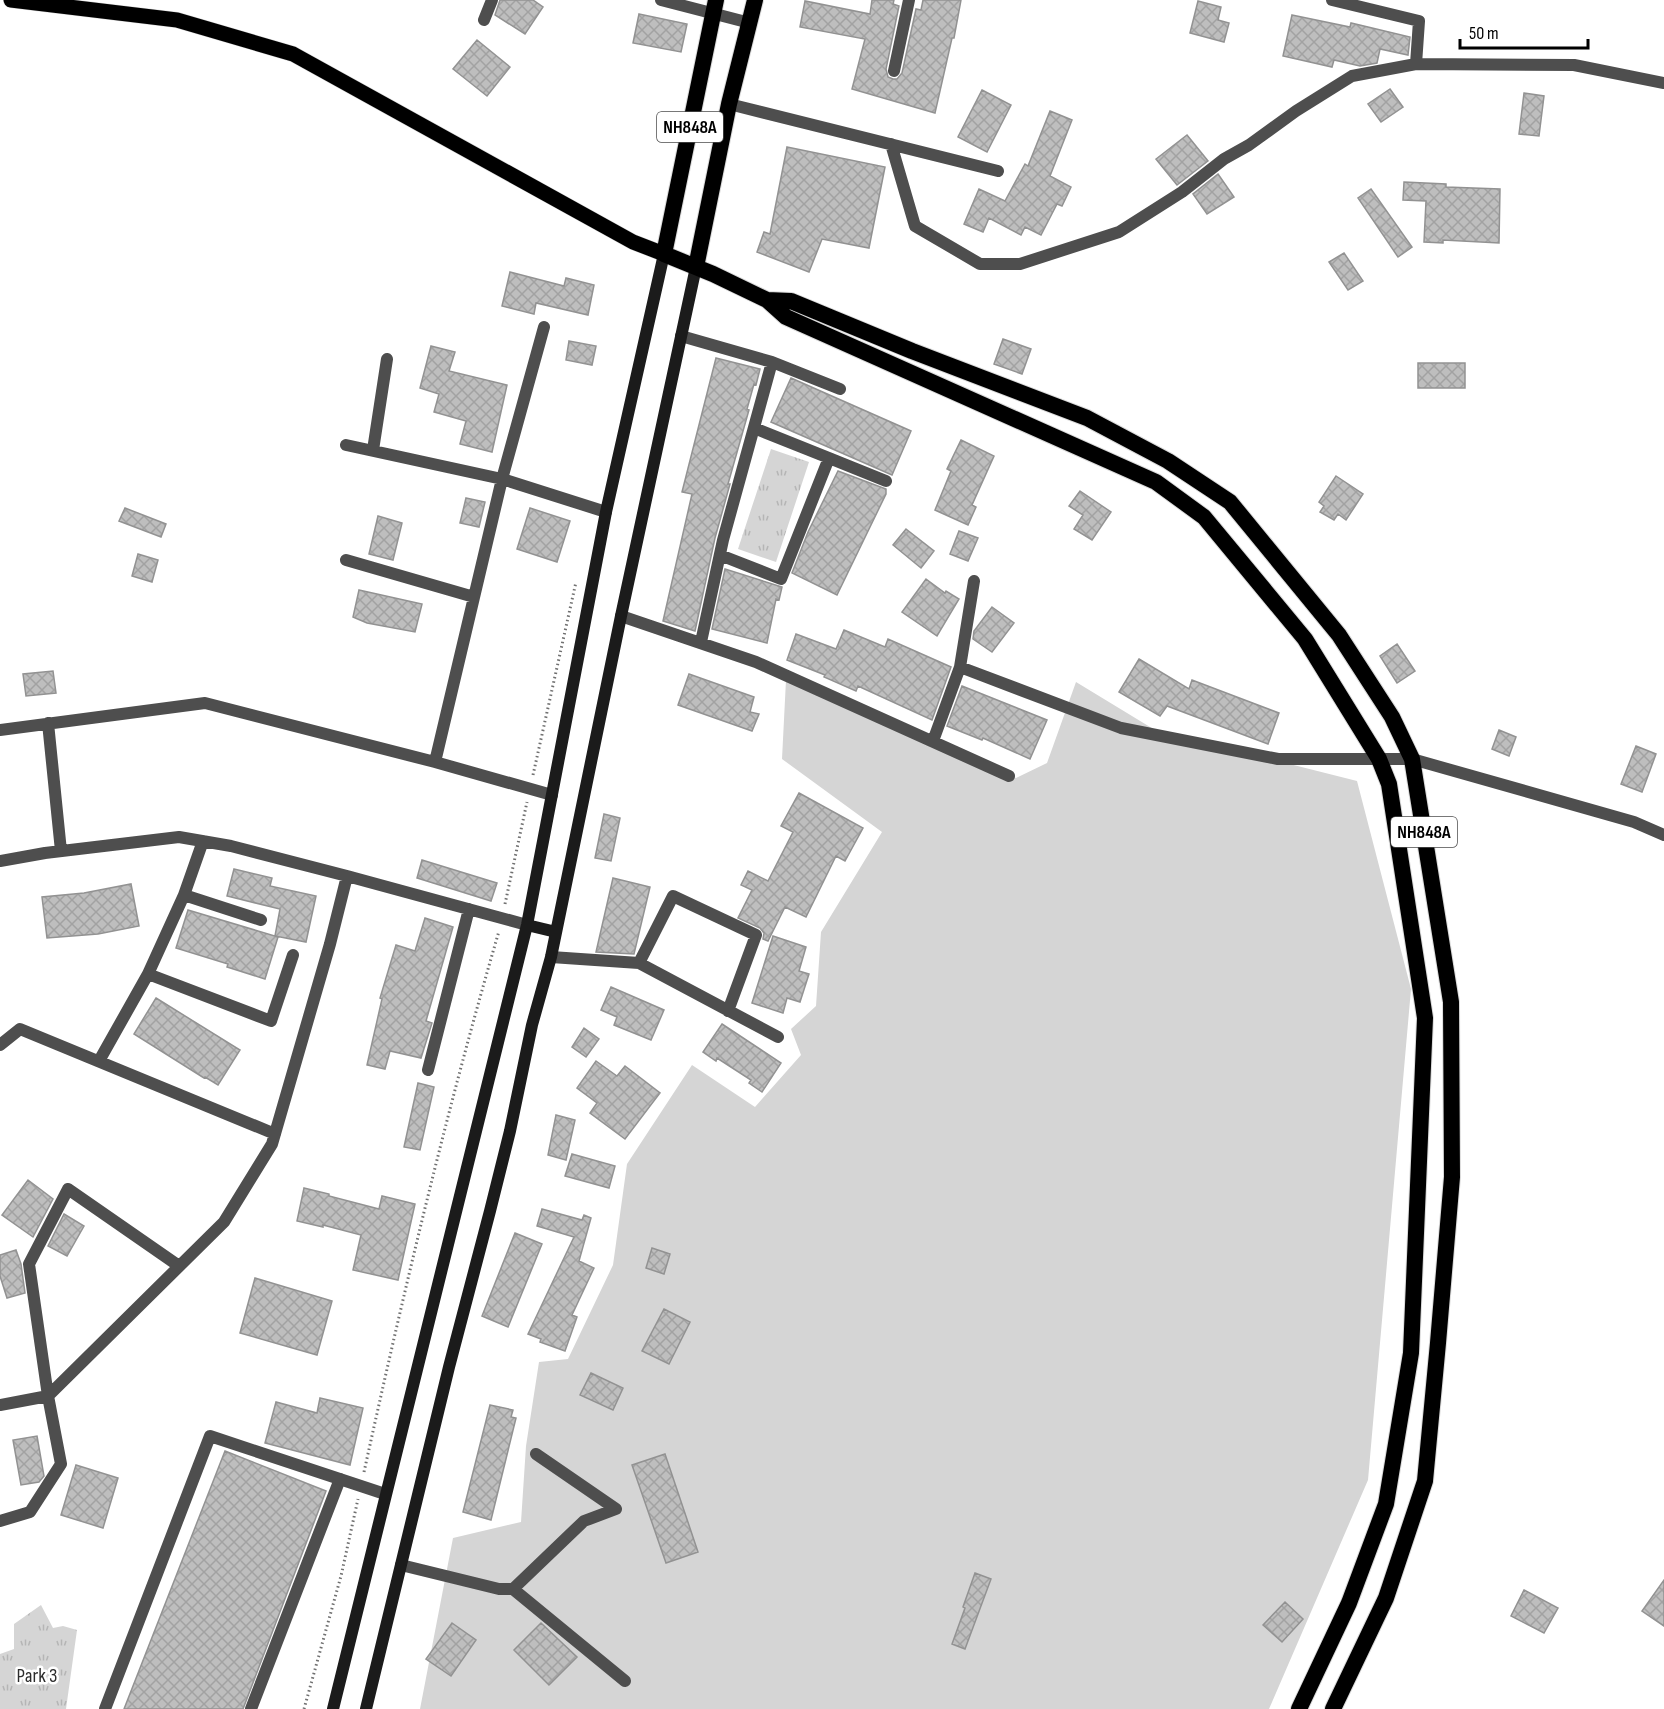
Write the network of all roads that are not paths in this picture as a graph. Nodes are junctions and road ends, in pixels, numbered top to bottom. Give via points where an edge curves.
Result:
1 (11, 0) edge
2 (492, 0) edge
3 (662, 0) edge
4 (755, 0) edge
5 (909, 0) edge
6 (1332, 0) edge
7 (715, 7) edge
8 (484, 20) dead end
9 (750, 23) junction
10 (1416, 64) junction
11 (894, 71) dead end
12 (1664, 83) edge
13 (729, 104) junction
14 (891, 144) junction
15 (998, 171) dead end
16 (664, 254) junction
17 (696, 267) junction
18 (767, 300) junction
19 (544, 327) dead end
20 (681, 336) junction
21 (387, 359) dead end
22 (772, 362) junction
23 (840, 389) dead end
24 (754, 428) junction
25 (346, 445) dead end
26 (372, 450) junction
27 (829, 458) junction
28 (502, 479) junction
29 (886, 481) dead end
30 (606, 512) junction
31 (720, 555) junction
32 (346, 560) dead end
33 (974, 581) dead end
34 (474, 597) junction
35 (621, 616) junction
36 (700, 642) junction
37 (960, 667) junction
38 (48, 723) junction
39 (0, 730) edge
40 (933, 741) junction
41 (1379, 759) junction
42 (1412, 759) junction
43 (435, 762) junction
44 (1010, 776) dead end
45 (552, 795) junction
46 (1664, 835) edge
47 (203, 841) junction
48 (61, 851) junction
49 (0, 861) edge
50 (347, 876) junction
51 (184, 895) junction
52 (469, 909) junction
53 (261, 920) dead end
54 (527, 925) junction
55 (556, 932) junction
56 (293, 955) dead end
57 (551, 957) junction
58 (639, 963) junction
59 (148, 974) junction
60 (728, 1011) junction
61 (778, 1037) dead end
62 (0, 1045) edge
63 (99, 1061) junction
64 (428, 1070) dead end
65 (275, 1134) junction
66 (180, 1266) junction
67 (48, 1396) junction
68 (0, 1405) edge
69 (536, 1454) dead end
70 (340, 1479) junction
71 (385, 1494) junction
72 (0, 1521) edge
73 (401, 1565) junction
74 (513, 1589) junction
75 (625, 1681) dead end
76 (105, 1709) edge
77 (251, 1709) edge
78 (333, 1709) edge
79 (366, 1709) edge
80 (1299, 1709) edge
81 (1333, 1709) edge

1 - 16 main road via 177,20 293,54 633,242
2 - 8 street
3 - 7 street
4 - 9 highway, NH848A
5 - 11 street
6 - 10 street via 1419,21
7 - 9 street
7 - 16 highway, NH848A
9 - 13 highway, NH848A
10 - 12 street via 1574,65
10 - 14 street via 1352,76 1119,232 1020,264 980,264 915,226
13 - 14 street
13 - 17 highway, NH848A
14 - 15 street
16 - 17 highway
16 - 30 main road
17 - 18 highway, NH848A
17 - 20 main road
18 - 41 highway, NH848A via 786,317 1156,482 1204,517 1305,639
18 - 42 highway, NH848A via 791,301 1087,418 1168,462 1230,502 1338,635 1392,717
19 - 28 street
20 - 22 street
20 - 35 main road
21 - 26 street
22 - 23 street
22 - 24 street
24 - 27 street
24 - 31 street
25 - 26 street
26 - 28 street
27 - 29 street
27 - 31 street via 781,579
28 - 30 street
28 - 34 street
30 - 45 main road
31 - 36 street
32 - 34 street
33 - 37 street
34 - 43 street
35 - 36 street
35 - 55 main road
36 - 40 street via 756,662
37 - 40 street
37 - 41 street via 1121,728 1278,759
38 - 39 street
38 - 43 street via 205,703
38 - 48 street
40 - 44 street
41 - 42 street
41 - 80 highway, NH848A via 1389,784 1425,1018 1411,1353 1386,1504 1349,1603
42 - 46 street via 1634,822
42 - 81 highway, NH848A via 1451,1002 1452,1177 1425,1481 1386,1598
43 - 45 street
45 - 54 main road
47 - 48 street via 179,837
47 - 50 street
47 - 51 street
48 - 49 street
50 - 52 street
50 - 65 street
51 - 53 street
51 - 59 street
52 - 54 street
52 - 64 street
54 - 55 main road
54 - 71 main road
55 - 57 main road
56 - 59 street via 271,1021
57 - 58 street
57 - 73 main road
58 - 60 street
58 - 60 street via 673,896 756,935
59 - 63 street
60 - 61 street
62 - 63 street via 20,1029
63 - 65 street
65 - 66 street via 224,1222
66 - 67 street
66 - 67 street via 68,1190 29,1264
67 - 68 street
67 - 72 street via 61,1464 30,1512
69 - 74 street via 616,1509 584,1521
70 - 71 street
70 - 76 street via 210,1436
70 - 77 street
71 - 78 main road
73 - 74 street
73 - 79 main road
74 - 75 street

